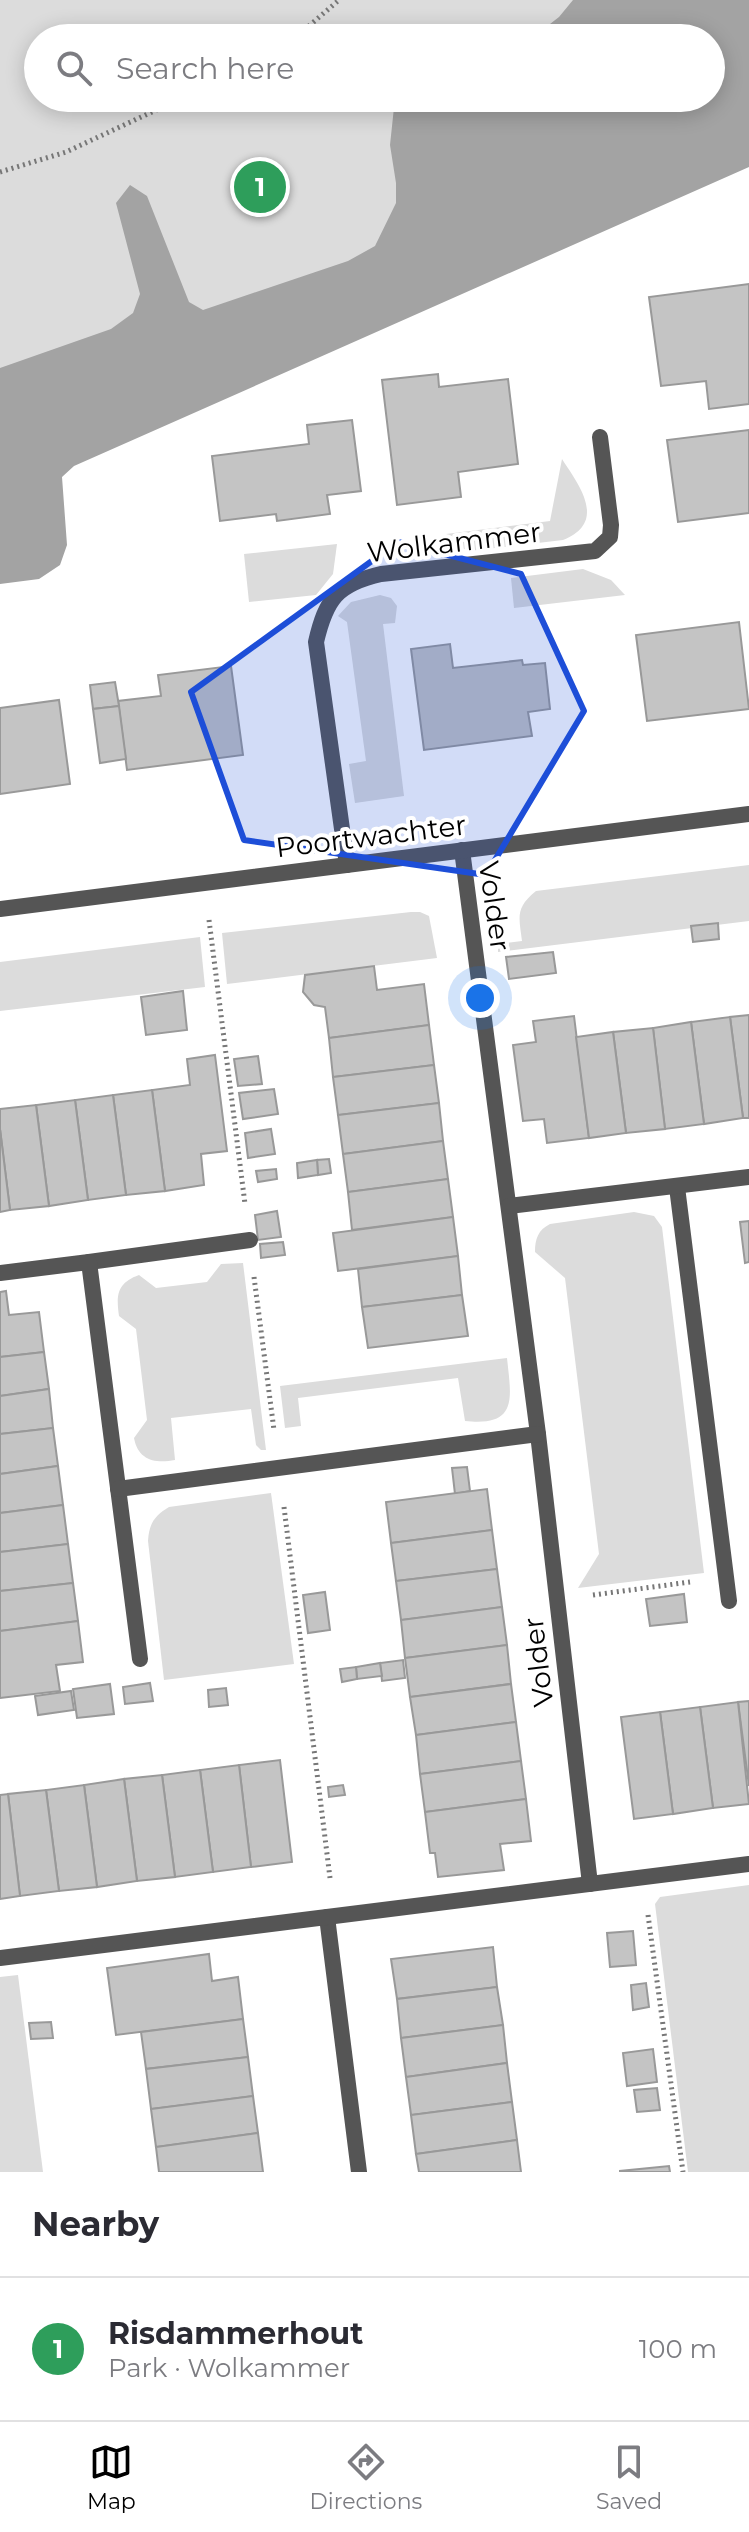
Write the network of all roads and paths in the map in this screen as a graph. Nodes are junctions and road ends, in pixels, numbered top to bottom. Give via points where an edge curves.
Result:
1 (339, 0) edge
2 (311, 24) edge
3 (152, 112) edge
4 (0, 172) edge
5 (600, 437) dead end
6 (749, 814) edge
7 (462, 850) junction
8 (347, 865) junction
9 (204, 883) junction
10 (0, 909) edge
11 (749, 1177) edge
12 (677, 1187) junction
13 (509, 1206) junction
14 (250, 1240) junction
15 (89, 1262) junction
16 (0, 1273) edge
17 (538, 1434) junction
18 (279, 1467) junction
19 (118, 1489) junction
20 (726, 1577) junction
21 (729, 1601) dead end
22 (558, 1611) junction
23 (140, 1659) dead end
24 (749, 1864) edge
25 (643, 1877) junction
26 (590, 1884) junction
27 (331, 1916) junction
28 (0, 1958) edge
29 (359, 2172) edge
30 (683, 2172) edge

1 - 2 path
3 - 4 path via 66,152
5 - 8 street, Wolkammer via 611,525 610,537 595,551 354,580 322,615 316,642
6 - 7 street, Poortwachter
7 - 8 street, Poortwachter
7 - 13 street, Volder
8 - 9 street, Poortwachter
9 - 10 street, Poortwachter
9 - 14 path
11 - 12 street
12 - 13 street
12 - 20 street
13 - 17 street, Volder
14 - 15 street
14 - 18 path
15 - 16 street
15 - 19 street
17 - 18 street
17 - 22 street, Volder
18 - 19 street
18 - 27 path
19 - 23 street
20 - 21 street
20 - 22 path via 595,1594
22 - 26 street, Volder
24 - 25 street
25 - 26 street
25 - 30 path
26 - 27 street
27 - 28 street
27 - 29 street

